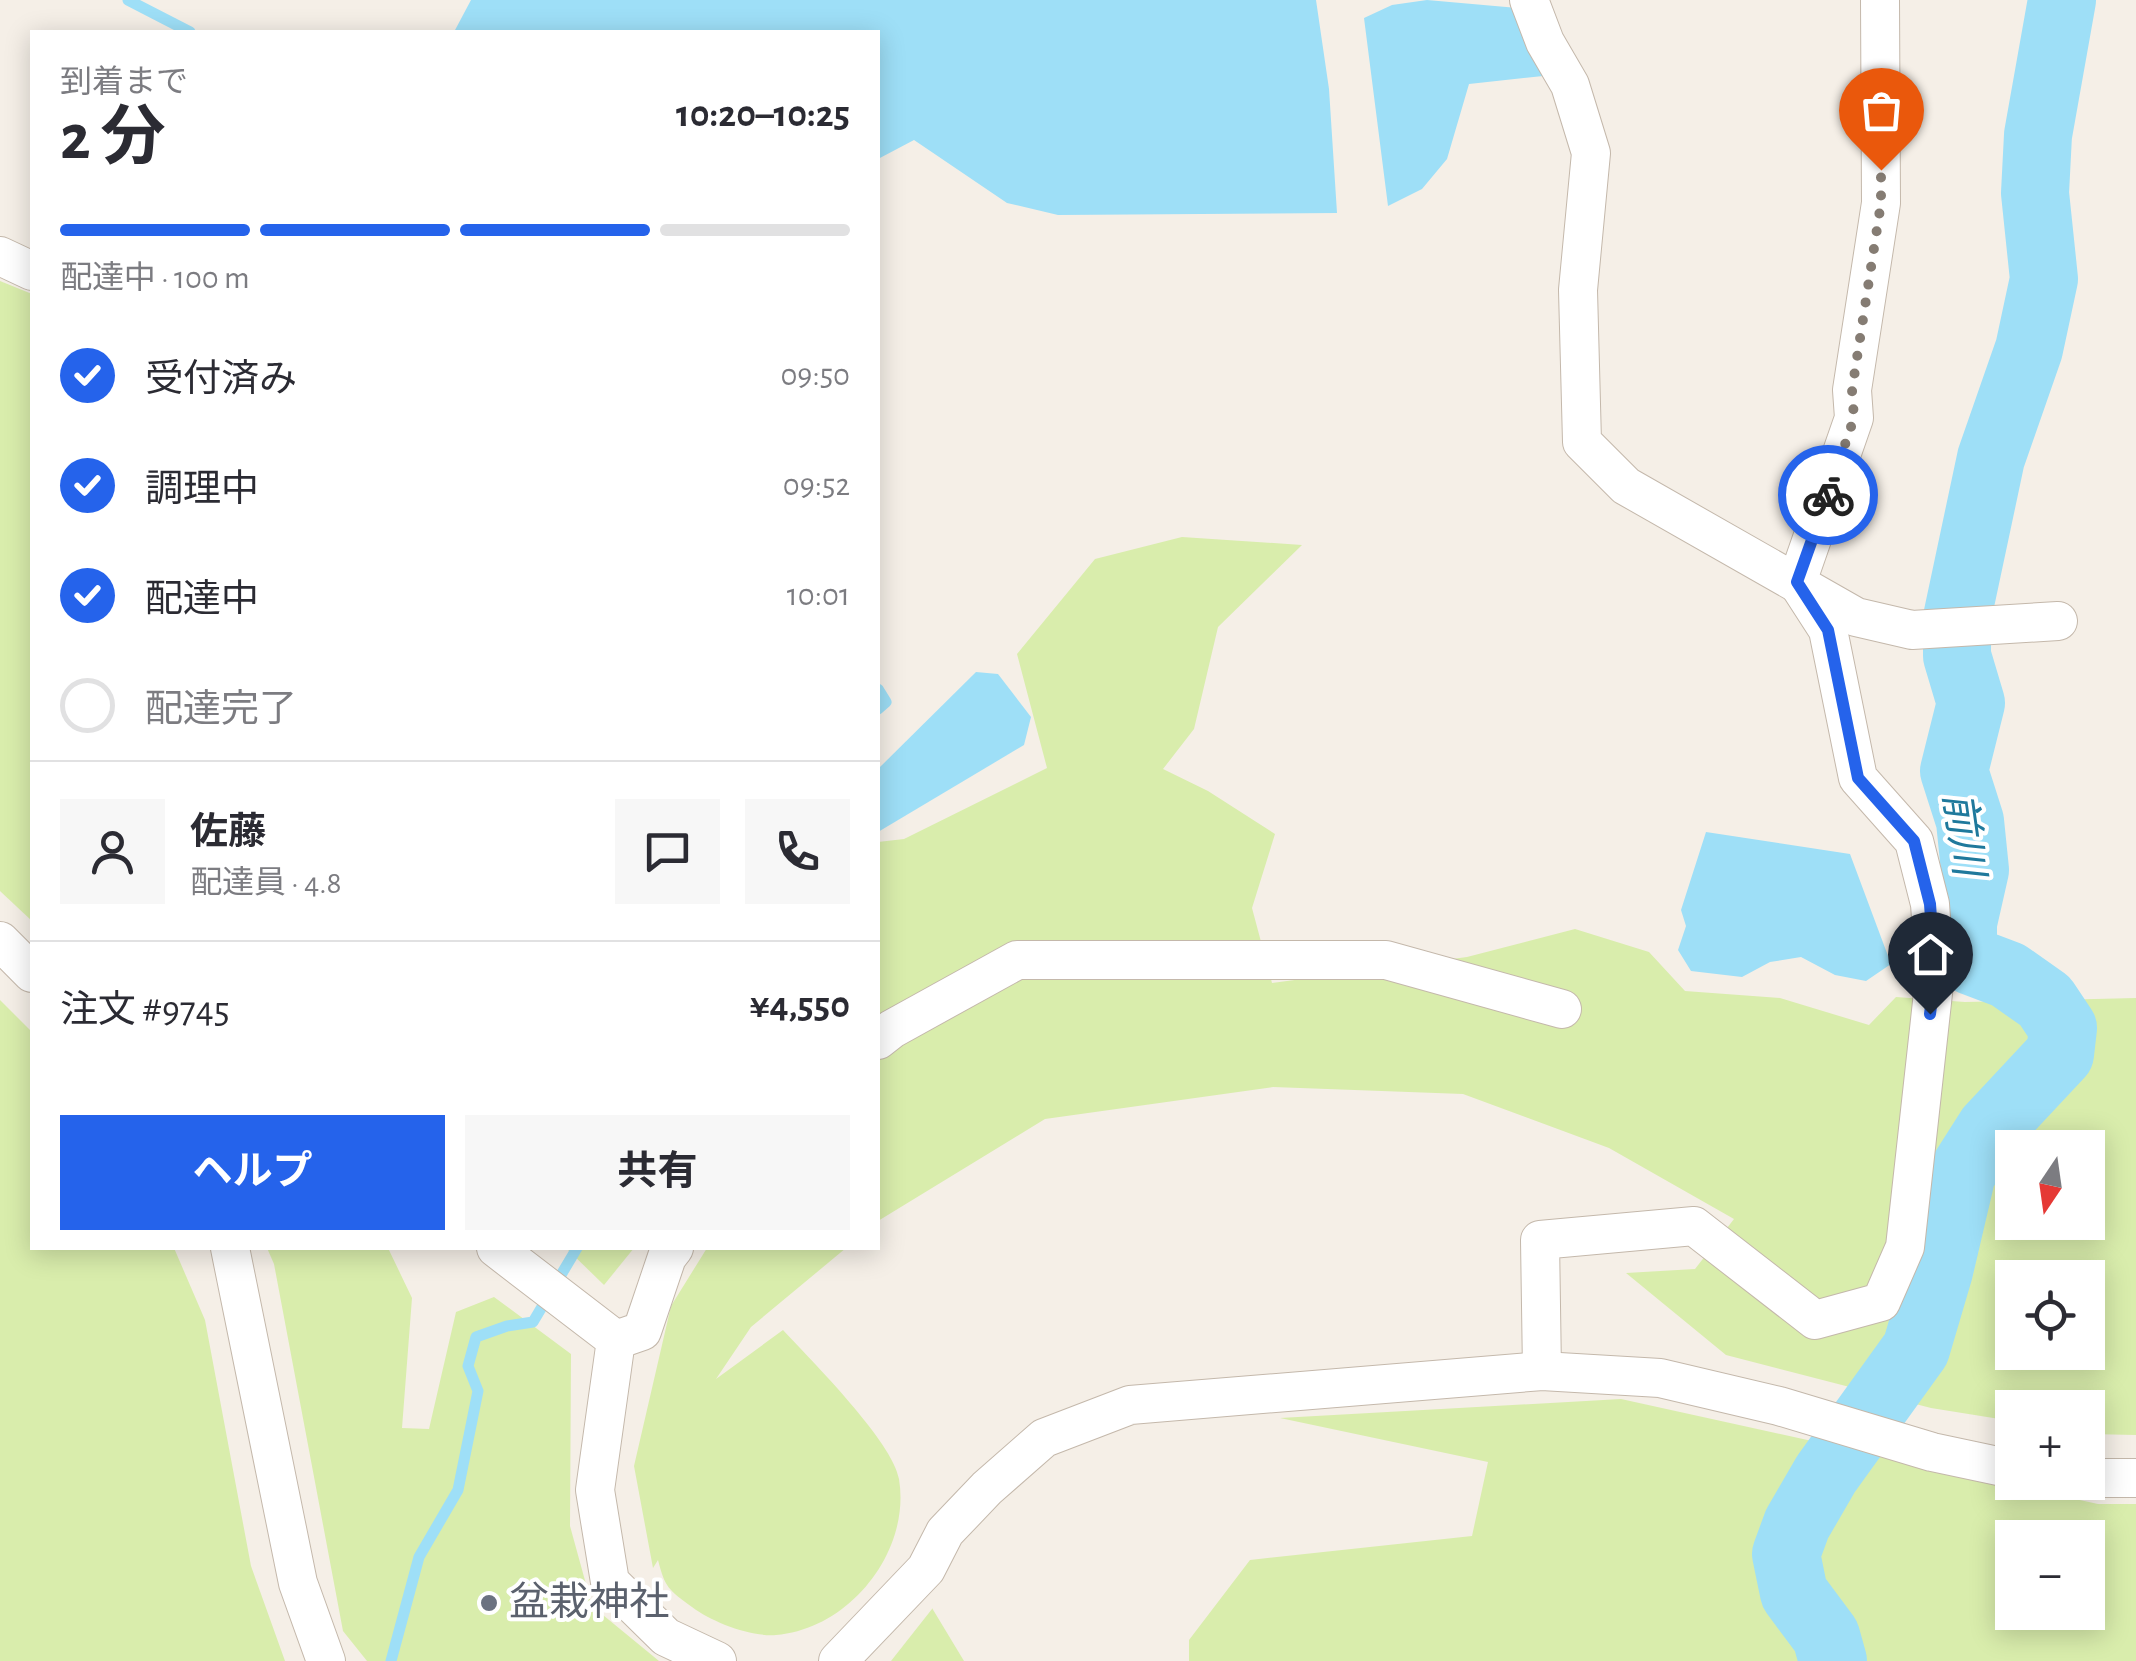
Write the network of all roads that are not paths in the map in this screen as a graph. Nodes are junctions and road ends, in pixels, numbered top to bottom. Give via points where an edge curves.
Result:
1 (1530, 0) edge
2 (1880, 0) edge
3 (0, 256) edge
4 (30, 270) edge
5 (1797, 582) junction
6 (2058, 621) dead end
7 (0, 941) edge
8 (30, 971) edge
9 (1562, 1009) dead end
10 (880, 1038) edge
11 (230, 1250) edge
12 (672, 1250) edge
13 (501, 1253) edge
14 (615, 1339) junction
15 (1542, 1371) junction
16 (1995, 1465) edge
17 (2105, 1478) edge
18 (2136, 1478) edge
19 (326, 1661) edge
20 (717, 1661) edge
21 (838, 1661) edge

1 - 5 street via 1570,85 1591,153 1578,290 1582,442 1626,486
2 - 5 street via 1881,203 1852,390 1854,418
3 - 4 street
5 - 6 street via 1856,616 1912,630
5 - 15 street via 1828,630 1858,778 1914,841 1930,904 1935,975 1905,1247 1881,1302 1816,1320 1694,1226 1540,1240
7 - 8 street
9 - 10 street via 1386,960 1017,960
11 - 19 street via 298,1583
12 - 14 street via 642,1331
13 - 14 street
14 - 20 street via 595,1490 610,1582 666,1637
15 - 16 street via 1660,1378
15 - 21 street via 1130,1404 1044,1438 945,1532 926,1569
17 - 18 street

